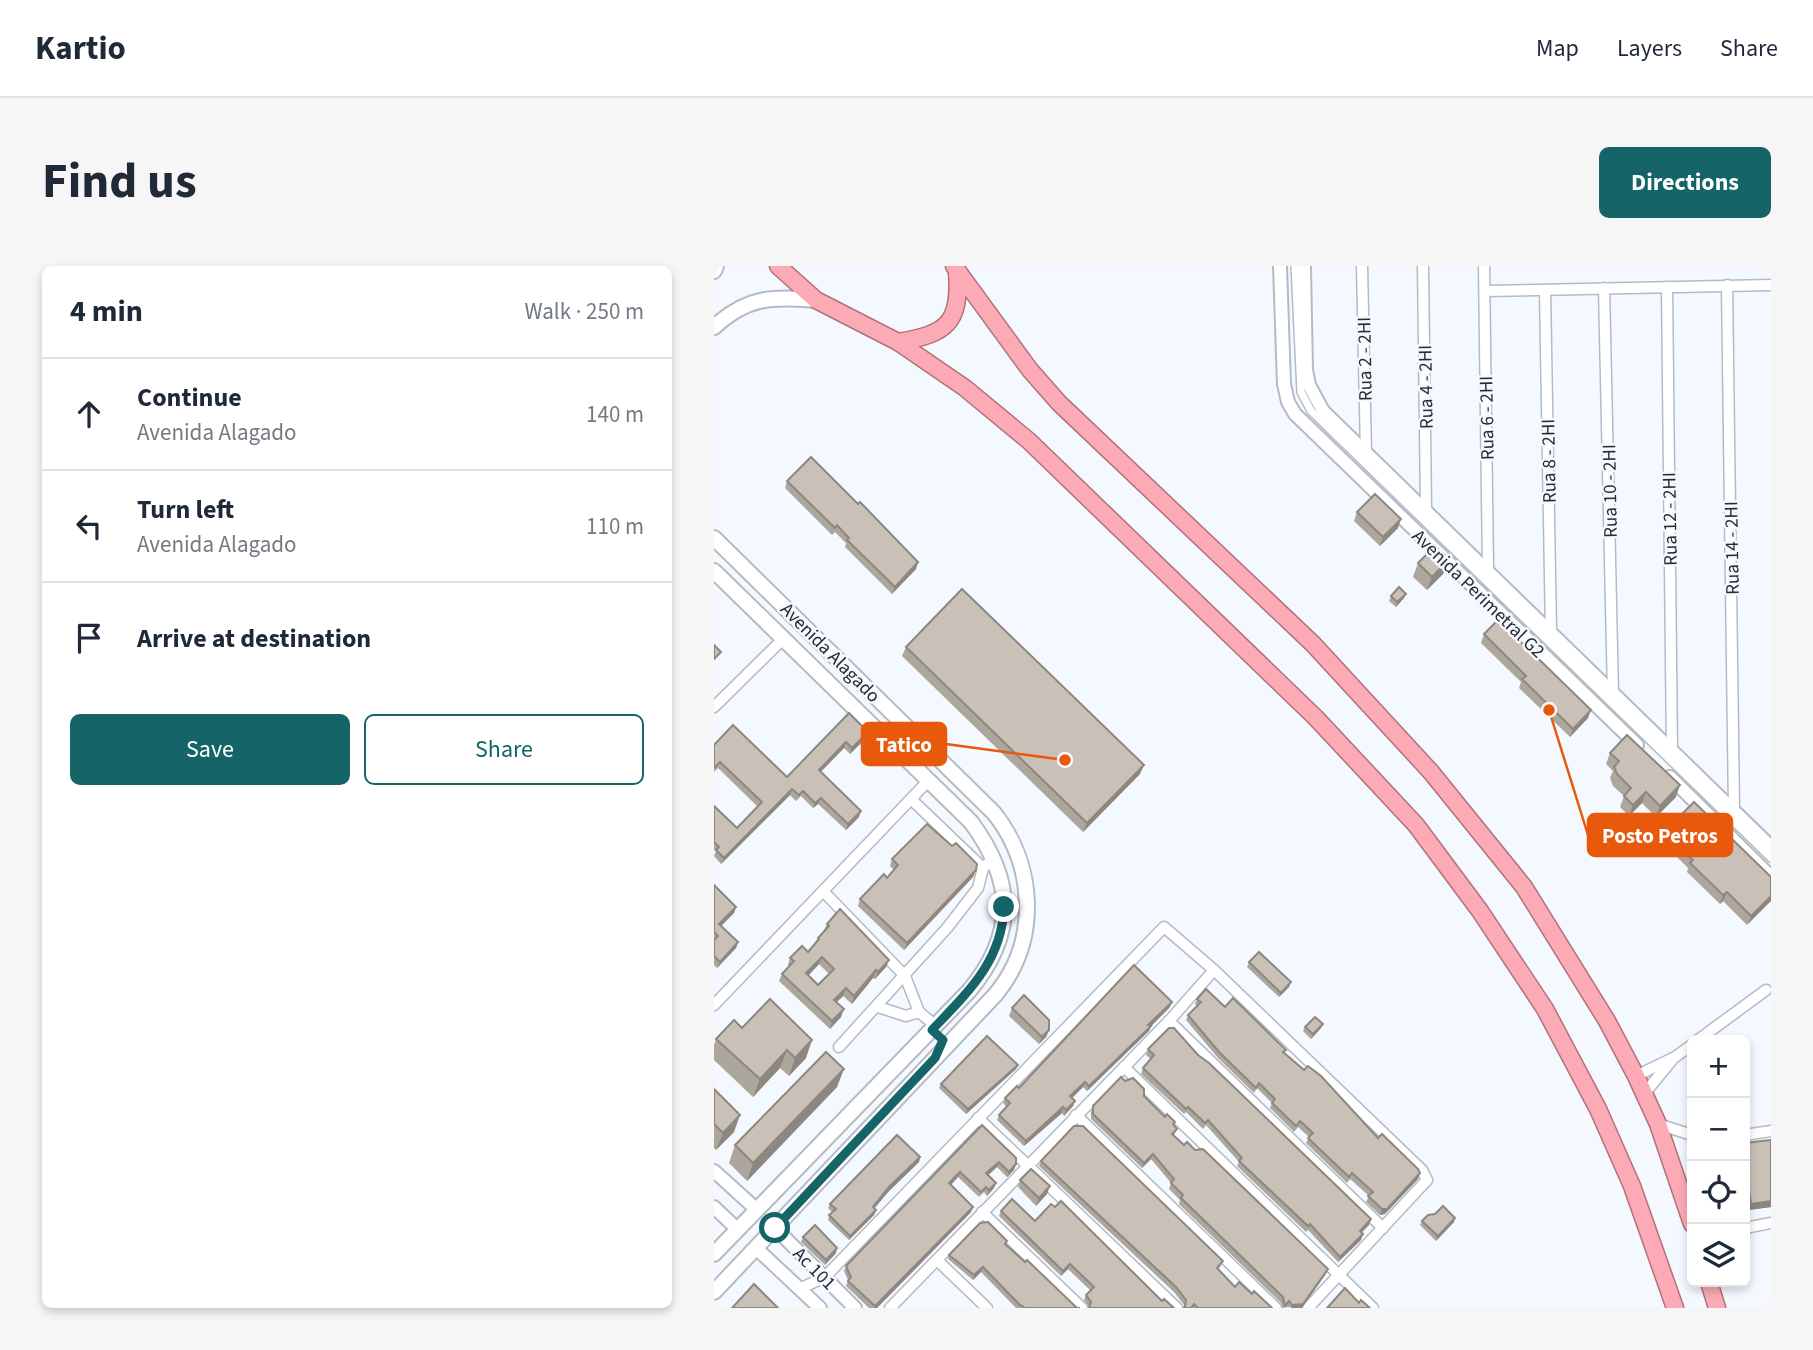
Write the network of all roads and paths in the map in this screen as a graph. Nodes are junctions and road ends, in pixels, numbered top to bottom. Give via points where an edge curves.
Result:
1 (716, 266) edge
2 (778, 266) edge
3 (1280, 266) edge
4 (1295, 266) edge
5 (1304, 266) edge
6 (1362, 266) edge
7 (1423, 266) edge
8 (1484, 266) edge
9 (955, 269) edge
10 (714, 271) edge
11 (1727, 285) junction
12 (1771, 285) edge
13 (1667, 287) junction
14 (1604, 288) junction
15 (1545, 290) junction
16 (1485, 291) junction
17 (816, 300) junction
18 (714, 327) edge
19 (898, 342) junction
20 (1366, 453) junction
21 (1426, 509) junction
22 (714, 538) edge
23 (1442, 541) junction
24 (1464, 562) junction
25 (1488, 570) junction
26 (714, 571) edge
27 (1551, 632) junction
28 (784, 638) junction
29 (1613, 694) junction
30 (714, 707) edge
31 (1672, 751) junction
32 (1681, 772) junction
33 (929, 780) junction
34 (1702, 794) junction
35 (911, 799) junction
36 (1734, 811) junction
37 (1771, 847) edge
38 (1771, 858) edge
39 (989, 863) junction
40 (1771, 877) edge
41 (823, 891) junction
42 (1214, 970) junction
43 (905, 976) junction
44 (1766, 990) dead end
45 (714, 1005) edge
46 (878, 1007) junction
47 (919, 1012) junction
48 (1169, 1021) junction
49 (967, 1024) junction
50 (934, 1028) junction
51 (1705, 1035) edge
52 (839, 1047) dead end
53 (1687, 1049) edge
54 (1675, 1057) junction
55 (935, 1058) junction
56 (1124, 1067) junction
57 (1636, 1076) junction
58 (1644, 1094) junction
59 (1076, 1115) junction
60 (978, 1118) junction
61 (1658, 1124) junction
62 (1771, 1131) edge
63 (1687, 1133) edge
64 (1750, 1134) edge
65 (1029, 1163) junction
66 (714, 1171) edge
67 (714, 1207) edge
68 (1687, 1209) edge
69 (757, 1210) junction
70 (982, 1212) junction
71 (1771, 1223) edge
72 (1383, 1227) junction
73 (1750, 1227) edge
74 (775, 1228) junction
75 (738, 1230) junction
76 (756, 1248) junction
77 (714, 1254) edge
78 (937, 1260) junction
79 (1339, 1275) junction
80 (825, 1277) junction
81 (1711, 1287) edge
82 (799, 1289) junction
83 (714, 1292) edge
84 (820, 1308) edge
85 (855, 1308) edge
86 (891, 1308) edge
87 (987, 1308) edge
88 (1082, 1308) edge
89 (1177, 1308) edge
90 (1276, 1308) edge
91 (1308, 1308) edge
92 (1373, 1308) edge
93 (1675, 1308) edge
94 (1717, 1308) edge

1 - 10 main road
2 - 17 highway
3 - 23 street, Avenida Perimetral G2 via 1281,358 1288,402 1321,441
4 - 23 street via 1301,392 1311,411
5 - 20 street, Avenida Perimetral G2 via 1309,385 1322,411
6 - 20 street, Rua 2 - 2HI
7 - 21 street, Rua 4 - 2HI
8 - 16 street, Rua 6 - 2HI
9 - 19 highway via 960,300 947,326 923,338
9 - 57 highway via 1059,404 1313,644 1431,772 1524,887
11 - 12 street
11 - 13 street
11 - 36 street, Rua 14 - 2HI
13 - 14 street
13 - 31 street, Rua 12 - 2HI
14 - 15 street
14 - 29 street, Rua 10 - 2HI
15 - 16 street
15 - 27 street, Rua 8 - 2HI
16 - 25 street, Rua 6 - 2HI
17 - 18 main road via 745,303
17 - 19 highway
19 - 93 highway via 965,388 1028,441 1316,718 1416,825 1480,911 1551,1020 1632,1185
20 - 21 street, Avenida Perimetral G2
21 - 23 street, Avenida Perimetral G2
22 - 49 main road, Avenida Alagado via 1009,832 1027,893 1023,939 1007,981
23 - 24 street, Avenida Perimetral G2
23 - 24 street, Avenida Perimetral G2
24 - 25 street, Avenida Perimetral G2
24 - 32 street, Avenida Perimetral G2
25 - 27 street, Avenida Perimetral G2
26 - 28 main road, Avenida Alagado
27 - 29 street, Avenida Perimetral G2
28 - 30 street
28 - 33 main road, Avenida Alagado
29 - 31 street, Avenida Perimetral G2
31 - 32 street, Avenida Perimetral G2
32 - 34 street, Avenida Perimetral G2
32 - 34 street, Avenida Perimetral G2
33 - 35 street
33 - 39 main road, Avenida Alagado via 971,822
34 - 36 street, Avenida Perimetral G2
34 - 38 street
34 - 40 street, Avenida Perimetral G2
35 - 39 street
35 - 41 street
36 - 37 street, Avenida Perimetral G2
39 - 43 street via 978,888
39 - 50 main road, Avenida Alagado via 1003,892 1002,935 982,976
41 - 43 street
41 - 45 street
42 - 48 street
42 - 60 street via 1164,927
42 - 72 street via 1425,1175 1420,1191
43 - 46 street
43 - 47 street
44 - 51 street
46 - 47 street via 906,1016
46 - 52 street
47 - 50 street
48 - 56 street
48 - 72 street
49 - 50 main road via 951,1033
49 - 55 main road, Avenida Alagado
50 - 55 main road via 943,1040
50 - 69 main road, Avenida Alagado
53 - 54 street
54 - 57 street
54 - 58 street
55 - 74 main road, Avenida Alagado
56 - 59 street
56 - 79 street
57 - 58 highway
58 - 61 highway
59 - 65 street
59 - 90 street
60 - 65 street
60 - 80 street
61 - 63 street
61 - 68 highway
62 - 64 street
65 - 70 street
65 - 89 street
66 - 69 street
67 - 75 street
69 - 75 main road, Avenida Alagado
70 - 78 street
70 - 88 street
71 - 73 street
72 - 79 street
74 - 76 main road, Avenida Alagado
74 - 80 street, Ac 101
75 - 77 main road, Avenida Alagado
76 - 82 street
76 - 83 main road, Avenida Alagado
78 - 86 street
78 - 87 street
79 - 91 street
79 - 92 street
80 - 82 street
80 - 85 street, Ac 101
81 - 94 highway
82 - 84 street

